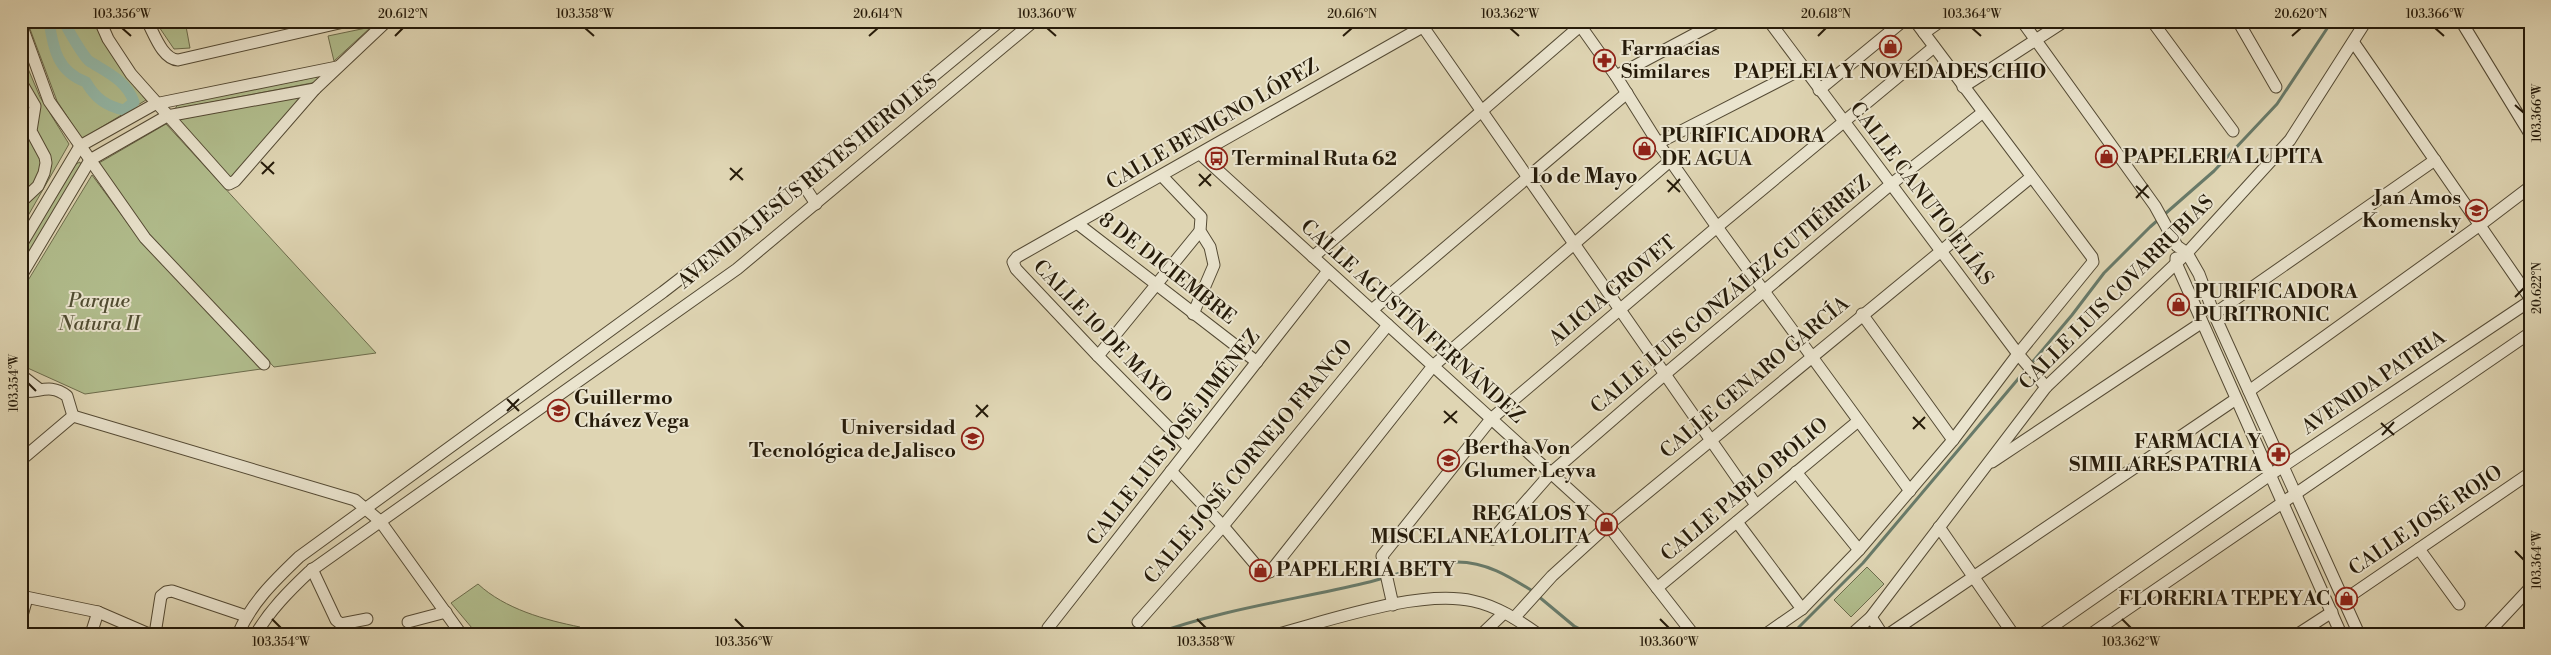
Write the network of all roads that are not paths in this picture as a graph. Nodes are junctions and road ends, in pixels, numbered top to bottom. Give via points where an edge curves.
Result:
1 (100, 21) edge
2 (147, 21) edge
3 (348, 21) edge
4 (387, 21) edge
5 (1000, 21) edge
6 (1034, 21) edge
7 (1719, 21) edge
8 (1769, 21) edge
9 (1903, 21) edge
10 (1915, 21) edge
11 (1941, 21) edge
12 (2022, 21) edge
13 (2065, 21) edge
14 (2152, 21) edge
15 (2238, 21) edge
16 (2366, 21) edge
17 (2461, 21) edge
18 (1425, 23) edge
19 (21, 24) edge
20 (1579, 24) edge
21 (1924, 33) junction
22 (2037, 40) junction
23 (2354, 43) junction
24 (1934, 47) junction
25 (337, 67) junction
26 (1804, 68) junction
27 (1616, 76) junction
28 (21, 82) edge
29 (2276, 86) dead end
30 (1963, 87) junction
31 (315, 88) junction
32 (1819, 90) junction
33 (1627, 93) junction
34 (156, 104) junction
35 (1483, 111) junction
36 (1982, 113) junction
37 (167, 116) junction
38 (1843, 122) junction
39 (2232, 131) dead end
40 (2530, 134) edge
41 (1658, 143) junction
42 (80, 146) junction
43 (1200, 154) junction
44 (90, 160) junction
45 (1670, 160) junction
46 (2435, 160) junction
47 (1162, 176) junction
48 (1528, 176) junction
49 (2030, 178) junction
50 (803, 184) junction
51 (1890, 184) junction
52 (2530, 187) edge
53 (21, 202) edge
54 (816, 204) junction
55 (1078, 224) junction
56 (2480, 225) junction
57 (1717, 227) junction
58 (1200, 231) junction
59 (1574, 244) junction
60 (21, 245) edge
61 (2179, 246) junction
62 (1941, 250) junction
63 (1313, 257) junction
64 (1013, 262) joint
65 (2176, 263) junction
66 (1328, 271) junction
67 (21, 276) edge
68 (1156, 286) junction
69 (1763, 292) junction
70 (2530, 300) edge
71 (1372, 310) junction
72 (1619, 310) junction
73 (1193, 314) junction
74 (1862, 314) junction
75 (2214, 314) junction
76 (2201, 323) junction
77 (1388, 325) junction
78 (2530, 333) edge
79 (1098, 356) junction
80 (2020, 356) junction
81 (1810, 357) junction
82 (1257, 362) junction
83 (264, 364) dead end
84 (1433, 366) junction
85 (21, 375) edge
86 (1664, 375) junction
87 (2042, 382) junction
88 (38, 389) junction
89 (2249, 390) junction
90 (21, 391) edge
91 (2236, 400) junction
92 (73, 416) junction
93 (1491, 419) junction
94 (1857, 422) junction
95 (1710, 440) junction
96 (1953, 440) junction
97 (1188, 447) junction
98 (21, 460) edge
99 (2283, 466) junction
100 (1983, 468) junction
101 (1171, 471) junction
102 (1796, 472) junction
103 (1551, 473) junction
104 (2530, 473) edge
105 (2270, 475) junction
106 (1910, 491) junction
107 (2295, 493) junction
108 (2282, 502) junction
109 (1756, 505) junction
110 (367, 508) junction
111 (380, 521) junction
112 (1737, 522) junction
113 (1608, 525) junction
114 (1224, 526) junction
115 (1939, 527) junction
116 (1493, 539) dead end
117 (2419, 549) junction
118 (1859, 550) junction
119 (312, 570) junction
120 (1974, 578) junction
121 (1657, 588) junction
122 (2530, 588) edge
123 (24, 597) edge
124 (1392, 599) junction
125 (2344, 600) junction
126 (2459, 604) dead end
127 (1802, 609) junction
128 (98, 612) junction
129 (446, 612) junction
130 (2332, 612) junction
131 (1509, 615) junction
132 (246, 616) junction
133 (1871, 617) junction
134 (21, 619) edge
135 (367, 619) dead end
136 (408, 622) dead end
137 (1138, 622) dead end
138 (1048, 628) dead end
139 (1306, 631) edge
140 (91, 634) edge
141 (149, 634) edge
142 (155, 634) edge
143 (238, 634) edge
144 (256, 634) edge
145 (461, 634) edge
146 (1278, 634) edge
147 (1482, 634) edge
148 (1538, 634) edge
149 (1693, 634) edge
150 (1766, 634) edge
151 (1852, 634) edge
152 (1882, 634) edge
153 (1889, 634) edge
154 (2013, 634) edge
155 (2042, 634) edge
156 (2092, 634) edge
157 (2298, 634) edge
158 (2341, 634) edge
159 (2359, 634) edge
160 (2487, 634) edge

1 - 34 street via 131,74
2 - 3 street via 172,60
4 - 25 street
5 - 50 street, AVENIDA JESÚS REYES HEROLES
6 - 54 street, AVENIDA JESÚS REYES HEROLES
7 - 27 street
8 - 26 street, CALLE CANUTO ELÍAS
9 - 32 street
10 - 21 street
11 - 21 street
12 - 22 street
13 - 22 street
14 - 39 street
15 - 29 street
16 - 23 street, CALLE LUIS COVARRUBIAS
17 - 40 street
18 - 35 street
18 - 43 street, CALLE BENIGNO LÓPEZ
19 - 42 street via 49,101
20 - 27 street
20 - 35 street
21 - 24 street
22 - 30 street
22 - 61 street via 2155,206
23 - 46 street
23 - 61 street, CALLE LUIS COVARRUBIAS via 2290,140
24 - 30 street
24 - 38 street, ALICIA GROVET
25 - 31 street
25 - 34 street
26 - 32 street, CALLE CANUTO ELÍAS
26 - 41 street
27 - 33 street
28 - 53 street via 35,106 30,130 46,163 38,186
30 - 36 street
31 - 37 street
31 - 37 street via 235,181 228,184
32 - 38 street, CALLE CANUTO ELÍAS
33 - 41 street
33 - 48 street
34 - 37 street
34 - 42 street
35 - 48 street
35 - 63 street
36 - 49 street
36 - 51 street, CALLE LUIS GONZÁLEZ GUTIÉRREZ
37 - 44 street
38 - 51 street, CALLE CANUTO ELÍAS
38 - 57 street, ALICIA GROVET
41 - 45 street
42 - 44 street
42 - 60 street
43 - 47 street, CALLE BENIGNO LÓPEZ
43 - 63 street, CALLE AGUSTÍN FERNÁNDEZ
44 - 67 street
44 - 83 street via 145,238
45 - 57 street
45 - 59 street
46 - 56 street
46 - 75 street
47 - 55 street, CALLE BENIGNO LÓPEZ
47 - 58 street via 1202,217
48 - 59 street
48 - 71 street
49 - 62 street, CALLE GENARO GARCÍA
49 - 80 street via 2093,262
50 - 54 street
50 - 110 street, AVENIDA JESÚS REYES HEROLES via 663,292
51 - 62 street, CALLE CANUTO ELÍAS
51 - 69 street, CALLE LUIS GONZÁLEZ GUTIÉRREZ
52 - 56 street
54 - 111 street, AVENIDA JESÚS REYES HEROLES via 737,269
55 - 64 street, CALLE BENIGNO LÓPEZ
55 - 68 street, 8 DE DICIEMBRE
56 - 70 street
56 - 89 street
57 - 69 street
57 - 72 street, ALICIA GROVET
58 - 68 street
58 - 73 street via 1210,247 1214,265
59 - 72 street
59 - 84 street
61 - 65 street, CALLE LUIS COVARRUBIAS
61 - 75 street via 2199,274
62 - 74 street, CALLE GENARO GARCÍA
62 - 80 street, CALLE CANUTO ELÍAS
63 - 66 street, CALLE AGUSTÍN FERNÁNDEZ
64 - 79 street, CALLE 10 DE MAYO
65 - 76 street
65 - 87 street, CALLE LUIS COVARRUBIAS
66 - 71 street, CALLE AGUSTÍN FERNÁNDEZ
66 - 82 street, CALLE LUIS JOSÉ JIMÉNEZ
68 - 73 street, 8 DE DICIEMBRE
68 - 79 street
69 - 81 street
69 - 86 street, CALLE LUIS GONZÁLEZ GUTIÉRREZ
70 - 99 street, AVENIDA PATRIA
71 - 77 street, CALLE AGUSTÍN FERNÁNDEZ
72 - 86 street
72 - 93 street, ALICIA GROVET
73 - 82 street, 8 DE DICIEMBRE
74 - 81 street, CALLE GENARO GARCÍA
74 - 96 street
75 - 89 street
76 - 91 street
76 - 100 street
77 - 84 street, CALLE AGUSTÍN FERNÁNDEZ
77 - 114 street, CALLE JOSÉ CORNEJO FRANCO
78 - 107 street
79 - 97 street, CALLE 10 DE MAYO
80 - 87 street, CALLE CANUTO ELÍAS
80 - 96 street
81 - 94 street
81 - 95 street, CALLE GENARO GARCÍA
82 - 97 street, CALLE LUIS JOSÉ JIMÉNEZ
84 - 93 street, CALLE AGUSTÍN FERNÁNDEZ
84 - 114 street via 1273,569 1267,573 1261,571
85 - 88 street
86 - 95 street
86 - 103 street, CALLE LUIS GONZÁLEZ GUTIÉRREZ
87 - 100 street, CALLE LUIS COVARRUBIAS
88 - 90 street
88 - 92 street via 58,390 67,396
89 - 99 street
91 - 105 street
91 - 120 street
92 - 98 street
92 - 110 street via 349,498
93 - 103 street, CALLE AGUSTÍN FERNÁNDEZ
93 - 124 street, ALICIA GROVET via 1382,556
94 - 102 street, CALLE PABLO BOLIO
94 - 106 street
95 - 109 street
95 - 113 street, CALLE GENARO GARCÍA
96 - 106 street
97 - 101 street, CALLE LUIS JOSÉ JIMÉNEZ
99 - 105 street, AVENIDA PATRIA
99 - 107 street
100 - 115 street, CALLE LUIS COVARRUBIAS
101 - 114 street
101 - 138 street, CALLE LUIS JOSÉ JIMÉNEZ
102 - 109 street, CALLE PABLO BOLIO
102 - 118 street
103 - 113 street, CALLE AGUSTÍN FERNÁNDEZ
103 - 116 street, CALLE LUIS GONZÁLEZ GUTIÉRREZ
104 - 117 street, CALLE JOSÉ ROJO
105 - 108 street
105 - 155 street, AVENIDA PATRIA
106 - 118 street
107 - 108 street
107 - 125 street
108 - 130 street
108 - 156 street
109 - 112 street, CALLE PABLO BOLIO
110 - 111 street
110 - 132 street, AVENIDA JESÚS REYES HEROLES via 300,557 258,598
111 - 119 street, AVENIDA JESÚS REYES HEROLES
111 - 129 street
112 - 121 street, CALLE PABLO BOLIO
112 - 127 street
113 - 121 street, CALLE AGUSTÍN FERNÁNDEZ
113 - 131 street, CALLE GENARO GARCÍA via 1526,604
114 - 137 street, CALLE JOSÉ CORNEJO FRANCO
115 - 120 street
115 - 133 street, CALLE LUIS COVARRUBIAS
117 - 125 street, CALLE JOSÉ ROJO
117 - 126 street
118 - 127 street
119 - 135 street via 336,620 342,624
119 - 144 street, AVENIDA JESÚS REYES HEROLES via 286,594
120 - 153 street
120 - 154 street
121 - 149 street, CALLE AGUSTÍN FERNÁNDEZ
122 - 160 street
123 - 128 street
123 - 134 street
124 - 131 street via 1472,601
124 - 139 street
125 - 159 street
127 - 150 street
128 - 140 street
128 - 141 street
129 - 136 street
129 - 145 street
130 - 157 street
130 - 158 street
131 - 147 street, CALLE GENARO GARCÍA
131 - 148 street
132 - 142 street via 166,592 161,596
132 - 143 street, AVENIDA JESÚS REYES HEROLES
133 - 151 street, CALLE LUIS COVARRUBIAS
133 - 152 street
139 - 146 street

